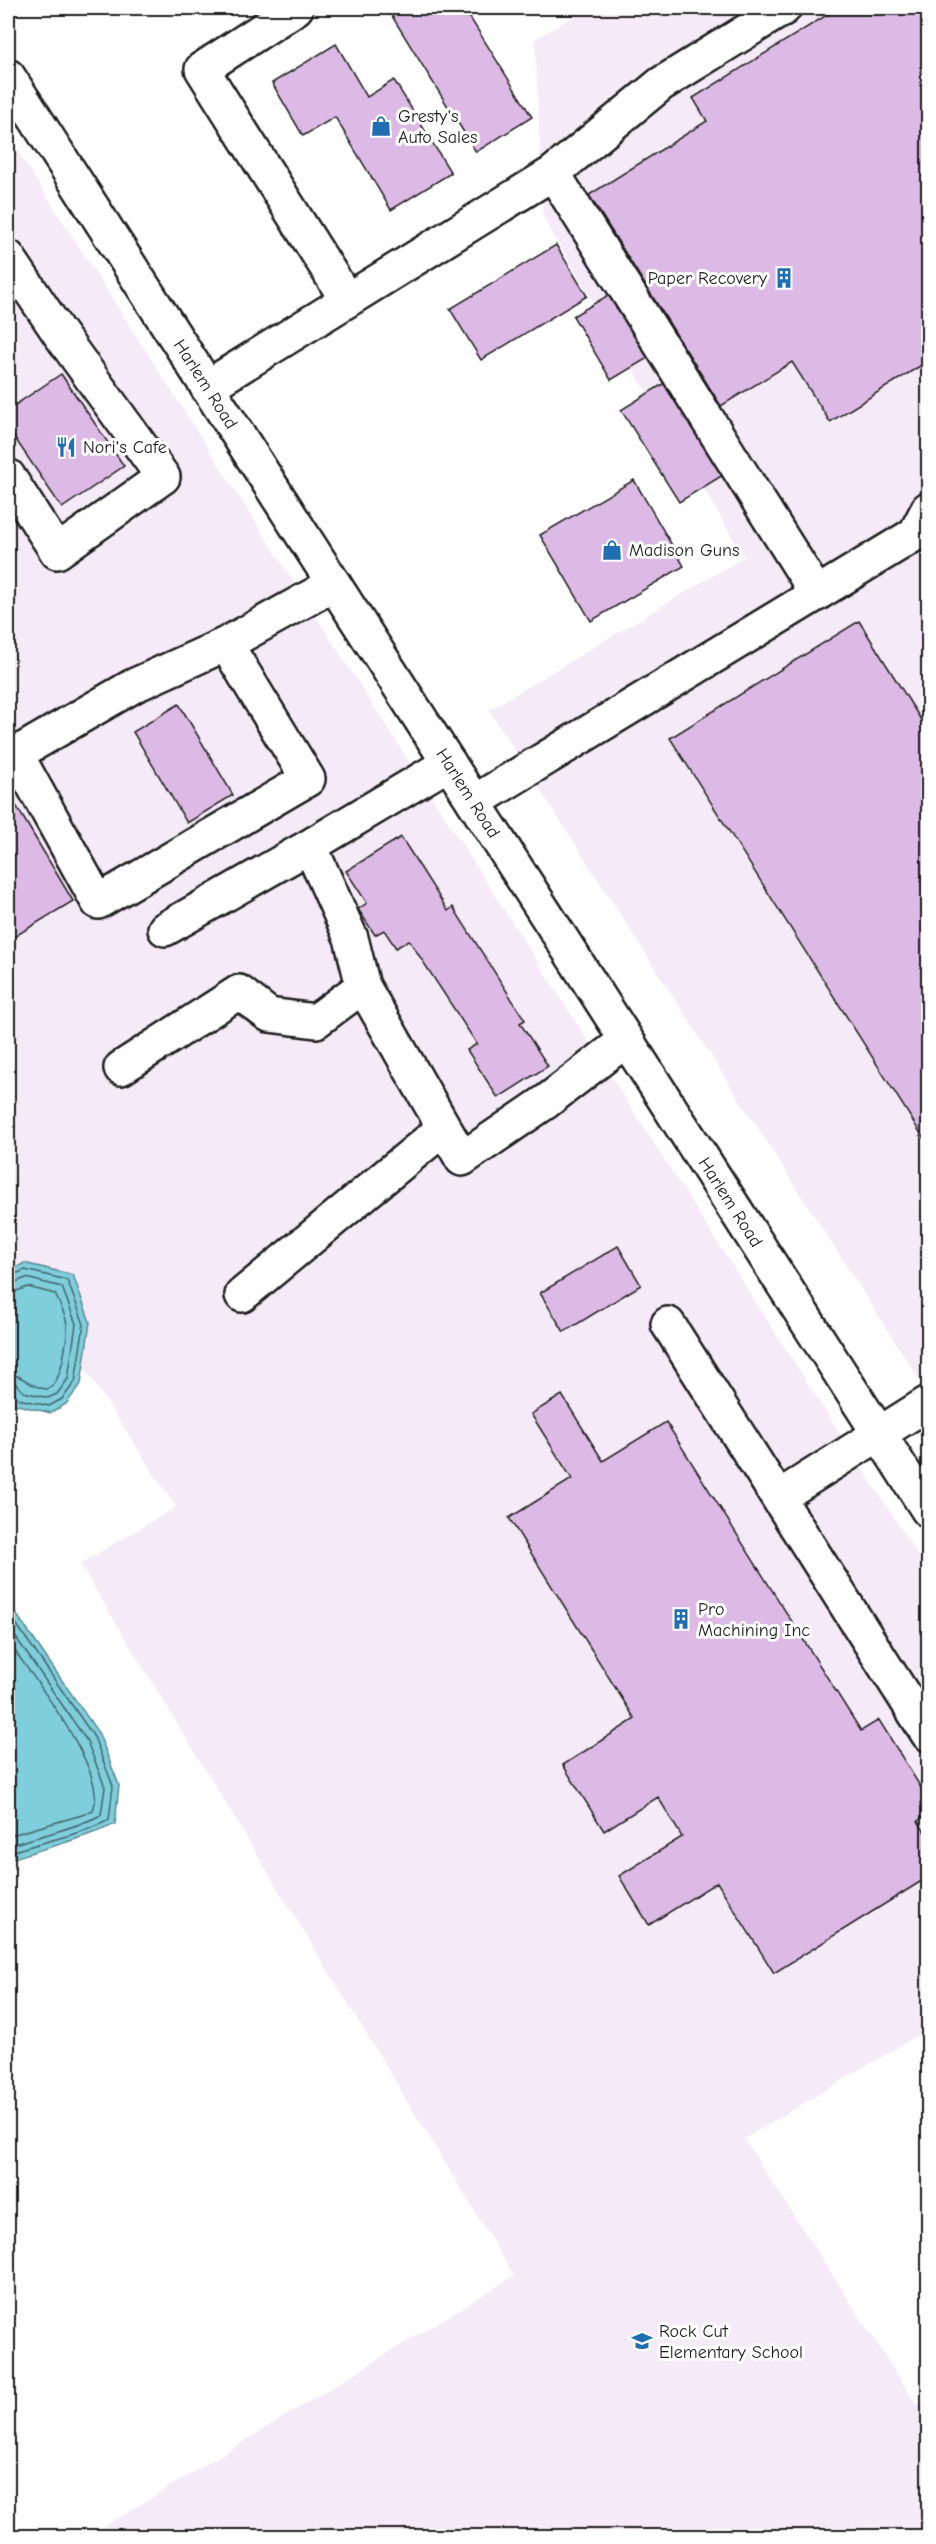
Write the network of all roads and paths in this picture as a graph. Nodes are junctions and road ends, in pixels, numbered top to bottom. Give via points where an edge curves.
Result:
1 (296, 8) edge
2 (784, 8) edge
3 (8, 76) edge
4 (553, 173) junction
5 (8, 257) edge
6 (347, 300) junction
7 (207, 387) junction
8 (8, 476) edge
9 (928, 509) edge
10 (334, 584) junction
11 (817, 594) junction
12 (226, 644) junction
13 (448, 763) junction
14 (474, 802) junction
15 (310, 846) junction
16 (165, 929) dead end
17 (363, 986) junction
18 (626, 1040) junction
19 (121, 1068) dead end
20 (444, 1128) junction
21 (242, 1295) dead end
22 (668, 1324) dead end
23 (928, 1403) edge
24 (879, 1433) junction
25 (779, 1497) junction
26 (928, 1510) edge
27 (928, 1734) edge

1 - 6 main road via 202,69
2 - 4 main road via 661,84
3 - 7 main road, Harlem Road
4 - 6 main road
4 - 11 main road
5 - 8 main road via 163,477 57,552
6 - 7 main road
7 - 10 main road, Harlem Road
9 - 11 main road via 915,534
10 - 12 main road
10 - 13 main road, Harlem Road
11 - 14 main road
12 - 12 main road via 308,779 99,902 16,754 133,686
13 - 14 main road, Harlem Road
13 - 15 main road
14 - 18 main road, Harlem Road
15 - 16 main road
15 - 17 main road via 351,938
17 - 19 main road via 315,1021 269,1015 239,992
17 - 20 main road
18 - 20 main road via 462,1159
18 - 24 main road, Harlem Road
20 - 21 main road
22 - 25 main road
23 - 24 main road
24 - 25 main road
24 - 26 main road, Harlem Road
25 - 27 main road

